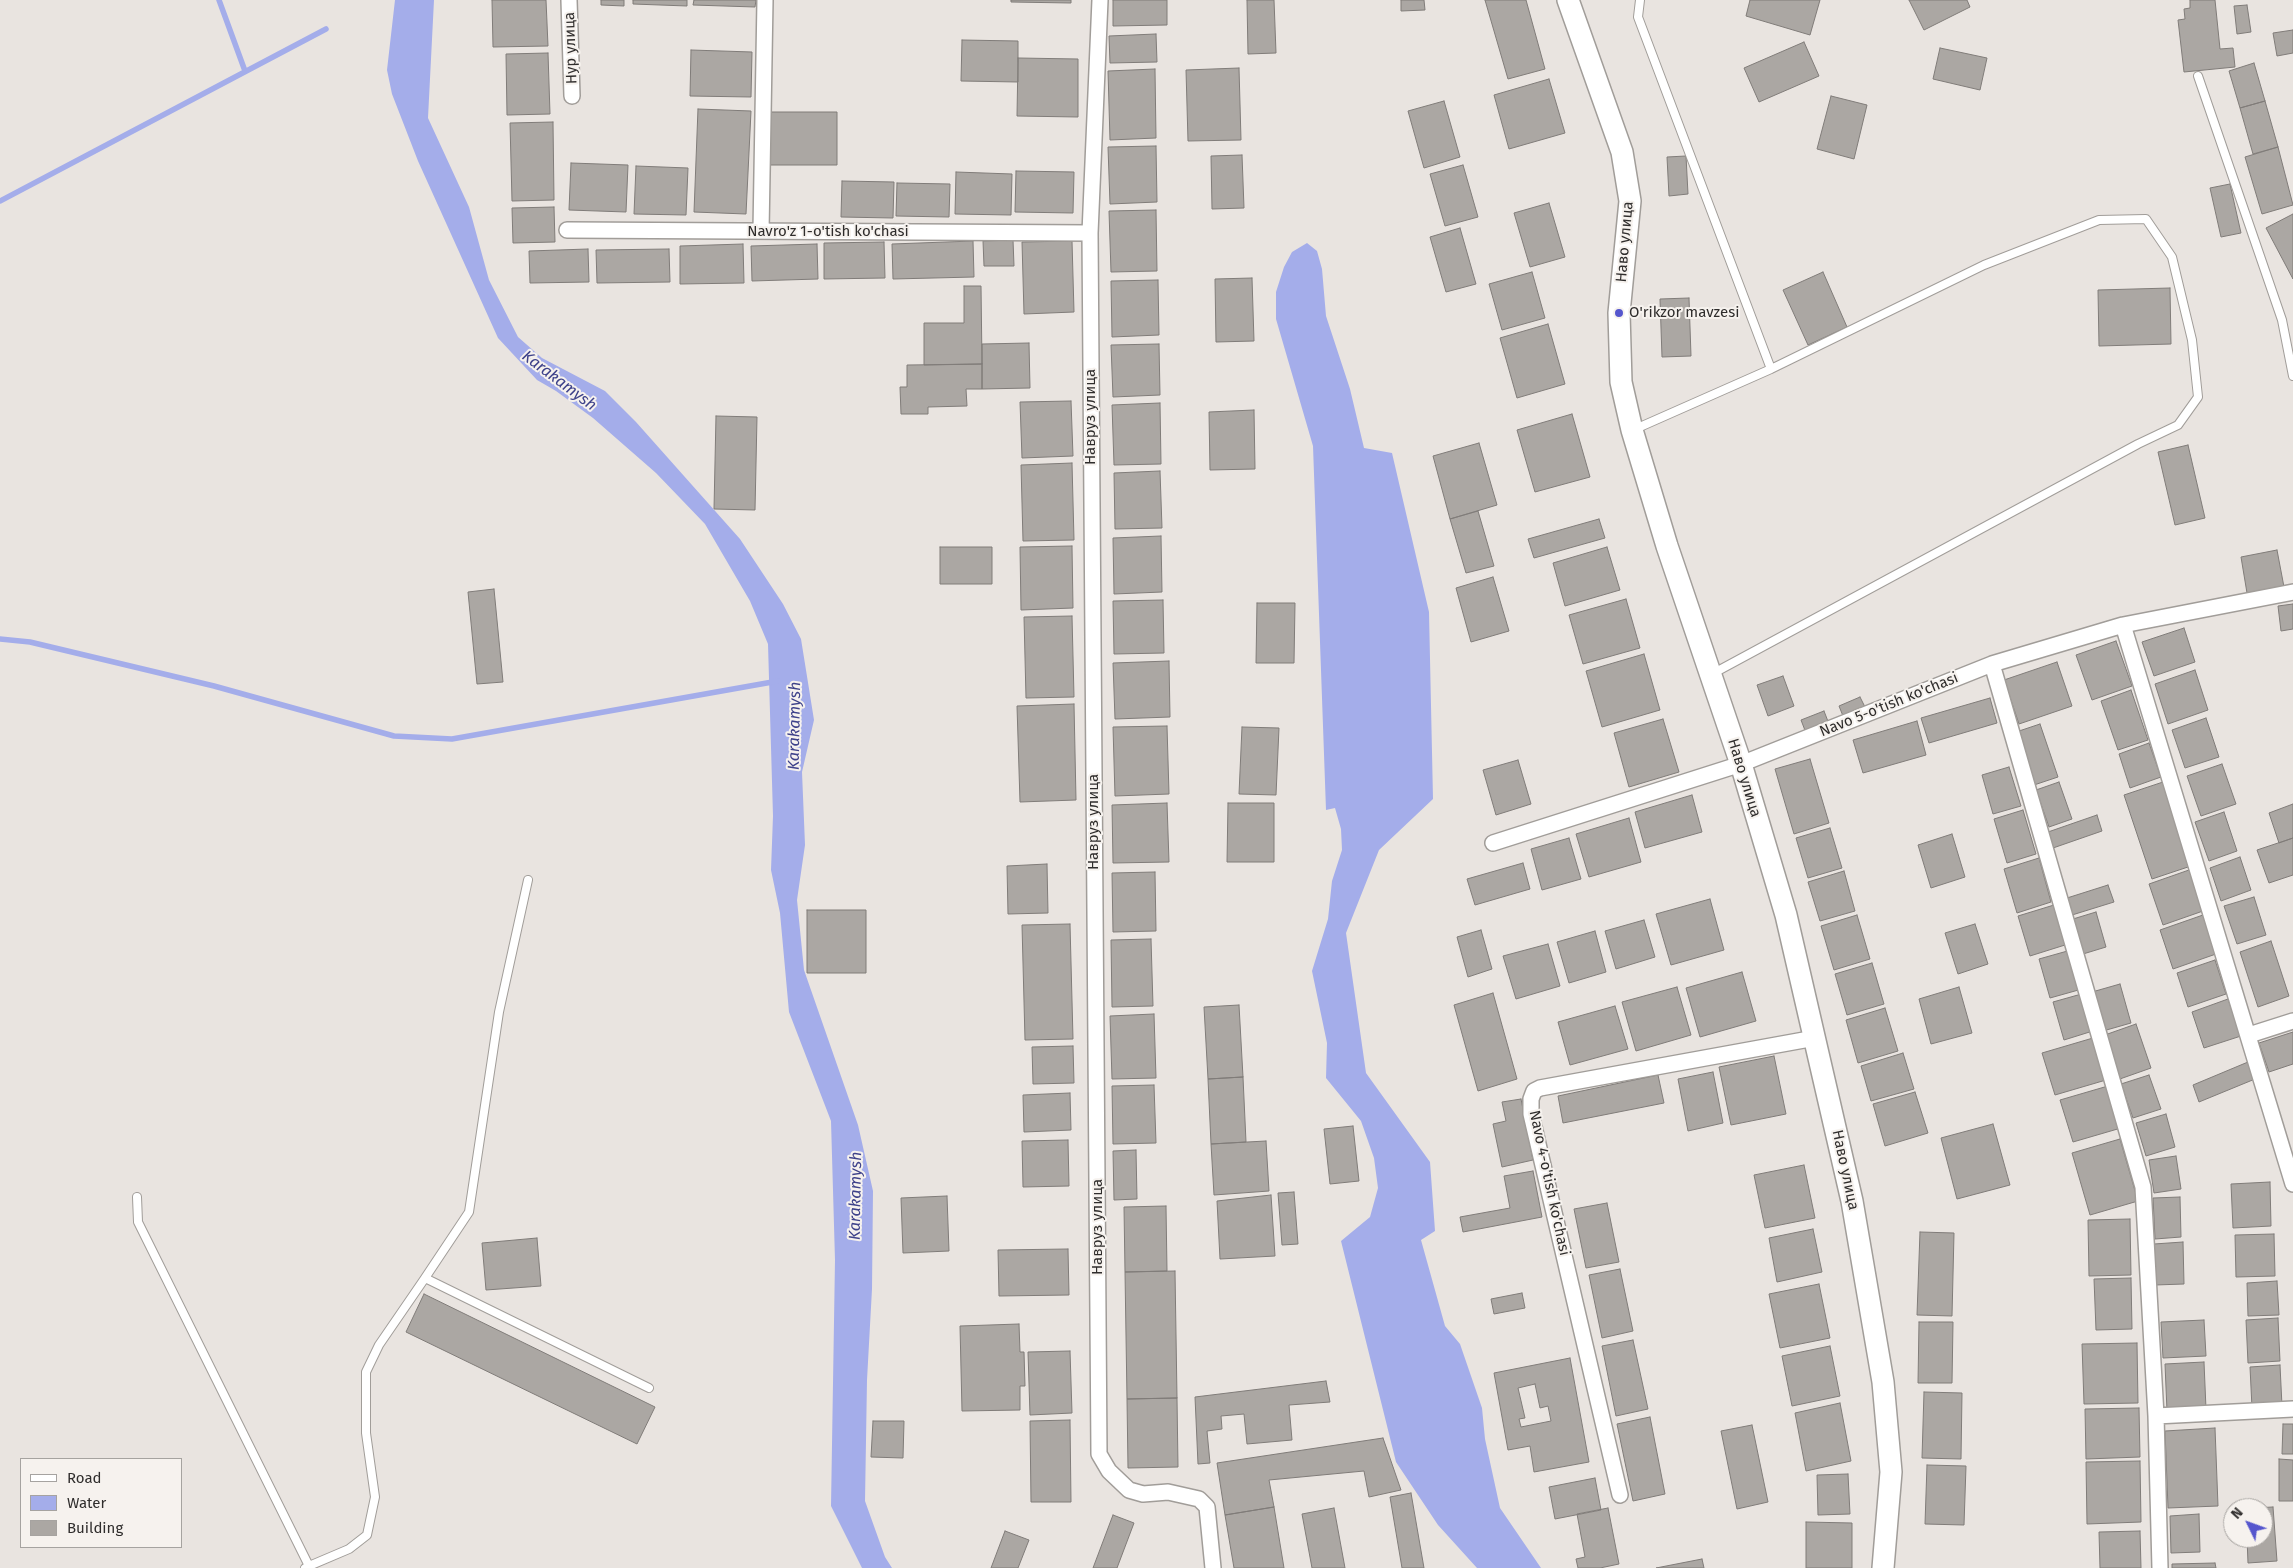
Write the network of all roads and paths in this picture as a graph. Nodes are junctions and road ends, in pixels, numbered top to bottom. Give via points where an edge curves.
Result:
1 (569, 0) edge
2 (765, 0) edge
3 (1100, 0) edge
4 (1568, 0) edge
5 (1640, 0) edge
6 (2198, 76) dead end
7 (572, 96) dead end
8 (567, 230) dead end
9 (761, 231) junction
10 (1090, 233) junction
11 (1771, 369) junction
12 (2293, 376) edge
13 (1632, 430) junction
14 (2293, 592) edge
15 (2123, 625) junction
16 (1992, 664) junction
17 (1711, 675) junction
18 (1741, 764) junction
19 (1492, 843) dead end
20 (528, 880) dead end
21 (2293, 1021) edge
22 (2249, 1035) junction
23 (1815, 1038) junction
24 (2293, 1184) edge
25 (137, 1197) dead end
26 (425, 1278) junction
27 (649, 1388) dead end
28 (2293, 1409) edge
29 (2156, 1416) junction
30 (1620, 1494) dead end
31 (307, 1567) edge
32 (1214, 1568) edge
33 (1884, 1568) edge
34 (2160, 1568) edge

1 - 7 street, Нур улица
2 - 9 street
3 - 10 street, Навруз улица
4 - 13 street, Наво улица via 1622,152 1630,201 1619,313 1621,382
5 - 11 lane via 1638,17
6 - 12 lane via 2282,320
8 - 9 street, Navro'z 1-o'tish ko'chasi
9 - 10 street, Navro'z 1-o'tish ko'chasi
10 - 32 street, Навруз улица via 1099,1454 1109,1471 1129,1490 1143,1494 1168,1492 1199,1499 1207,1507
11 - 13 lane
11 - 17 lane via 1984,265 2100,220 2146,219 2172,257 2192,340 2198,397 2178,425
13 - 17 street, Наво улица
14 - 15 street, Navo 5-o'tish ko'chasi
15 - 16 street, Navo 5-o'tish ko'chasi
15 - 22 street
16 - 18 street, Navo 5-o'tish ko'chasi
16 - 29 street via 2143,1187
17 - 18 street, Наво улица
18 - 19 street, Navo 5-o'tish ko'chasi
18 - 23 street, Наво улица via 1786,915
20 - 26 lane via 499,1012 469,1212
21 - 22 street
22 - 24 street
23 - 30 street, Navo 4-o'tish ko'chasi via 1534,1091 1531,1114
23 - 33 street, Наво улица via 1852,1201 1883,1382 1892,1472
25 - 31 lane via 138,1222
26 - 27 lane
26 - 31 lane via 379,1345 366,1372 366,1434 375,1497 367,1535 349,1549
28 - 29 street
29 - 34 street

